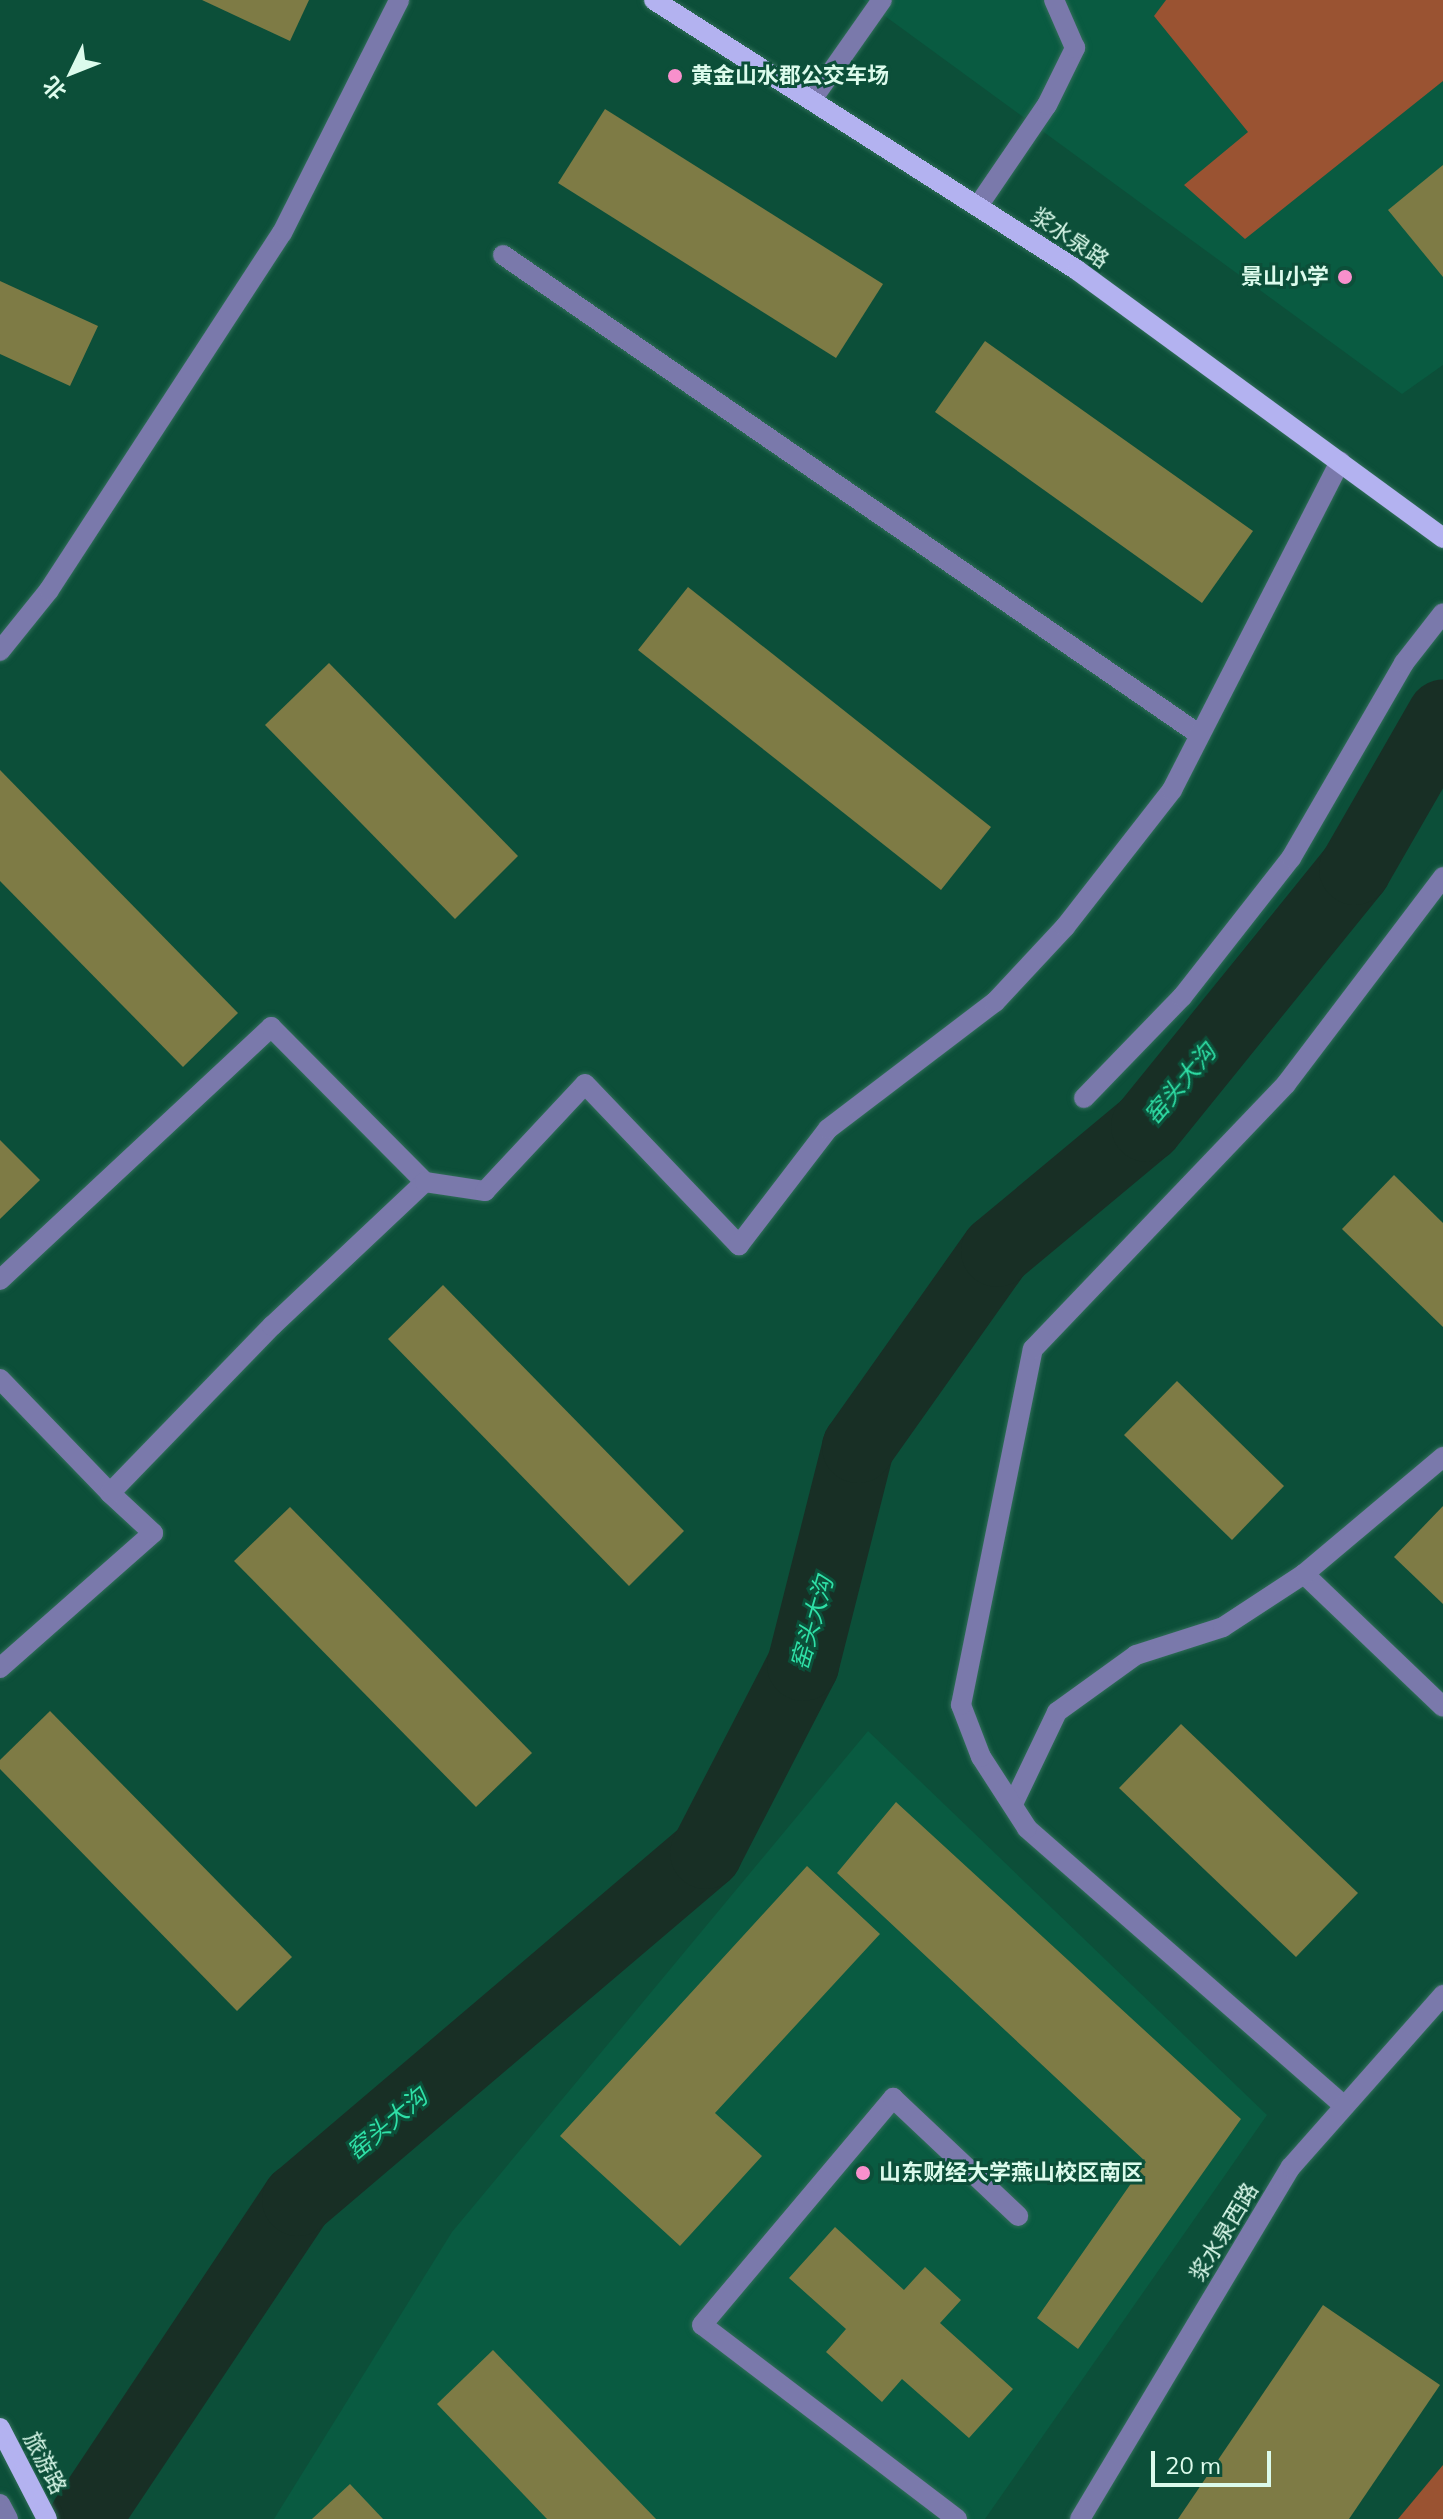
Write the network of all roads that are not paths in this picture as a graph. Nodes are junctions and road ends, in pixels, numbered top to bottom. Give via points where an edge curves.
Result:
1 (399, 0) edge
2 (654, 0) edge
3 (882, 0) edge
4 (1054, 0) edge
5 (813, 98) junction
6 (978, 206) junction
7 (503, 255) dead end
8 (1340, 462) junction
9 (1443, 538) edge
10 (1443, 613) edge
11 (0, 651) edge
12 (1200, 735) junction
13 (1443, 877) edge
14 (1084, 1098) dead end
15 (425, 1182) junction
16 (0, 1280) edge
17 (0, 1379) edge
18 (1443, 1457) edge
19 (110, 1493) junction
20 (1304, 1574) junction
21 (0, 1668) edge
22 (1443, 1707) edge
23 (1013, 1804) junction
24 (1443, 1995) edge
25 (1343, 2105) junction
26 (1018, 2216) dead end
27 (0, 2428) edge
28 (0, 2504) edge
29 (8, 2519) edge
30 (47, 2519) edge
31 (957, 2519) edge
32 (1080, 2519) edge

1 - 11 street via 282,233 49,590
2 - 5 main road, 浆水泉路
3 - 5 street
4 - 6 street via 1075,48 1047,105
5 - 6 main road, 浆水泉路
6 - 8 main road, 浆水泉路 via 1077,270
7 - 12 street
8 - 9 main road, 浆水泉路
8 - 12 street
10 - 14 street via 1404,663 1291,858 1182,997
12 - 15 street via 1172,790 1065,927 995,1002 828,1129 739,1245 585,1084 485,1191
13 - 23 street via 1286,1084 1033,1349 961,1705 981,1757
15 - 16 street via 271,1027
15 - 19 street via 272,1326
17 - 19 street
18 - 20 street
19 - 21 street via 153,1533
20 - 22 street
20 - 23 street via 1223,1627 1136,1655 1057,1712
23 - 25 street via 1027,1828
24 - 25 street, 浆水泉西路
25 - 32 street, 浆水泉西路 via 1291,2167
26 - 31 street via 893,2098 702,2325
27 - 30 main road, 旅游路
28 - 29 street

